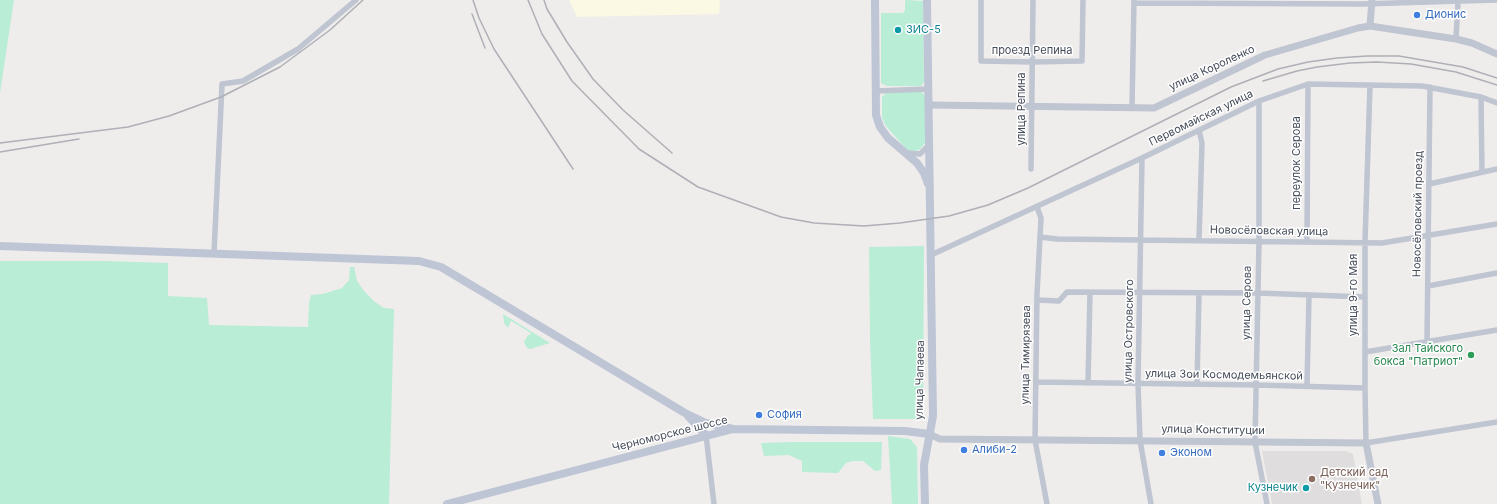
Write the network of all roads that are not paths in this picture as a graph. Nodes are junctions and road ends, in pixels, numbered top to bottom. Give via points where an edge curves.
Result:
1 (356, 0) edge
2 (875, 0) edge
3 (927, 0) edge
4 (981, 0) edge
5 (1033, 0) edge
6 (1083, 0) edge
7 (1497, 0) edge
8 (1134, 1) edge
9 (1458, 1) junction
10 (1372, 2) edge
11 (1370, 26) junction
12 (1456, 39) junction
13 (1497, 54) edge
14 (1032, 62) junction
15 (1308, 84) junction
16 (1370, 85) junction
17 (1430, 87) junction
18 (928, 89) junction
19 (876, 91) junction
20 (1481, 97) junction
21 (1259, 100) junction
22 (1497, 103) edge
23 (929, 105) junction
24 (1032, 106) junction
25 (1132, 108) junction
26 (1199, 130) junction
27 (929, 145) junction
28 (903, 151) junction
29 (1142, 158) junction
30 (1031, 169) dead end
31 (1497, 170) edge
32 (1482, 172) junction
33 (1429, 184) junction
34 (930, 192) junction
35 (1037, 207) junction
36 (1497, 224) edge
37 (1428, 236) junction
38 (1040, 237) junction
39 (1141, 240) junction
40 (1199, 240) junction
41 (1259, 241) junction
42 (1307, 242) junction
43 (1366, 242) junction
44 (0, 246) edge
45 (214, 253) junction
46 (931, 255) junction
47 (1497, 273) edge
48 (1428, 286) junction
49 (1090, 293) junction
50 (1199, 293) junction
51 (1258, 293) junction
52 (1140, 294) junction
53 (1309, 295) junction
54 (1365, 297) junction
55 (1037, 300) junction
56 (1497, 330) edge
57 (1427, 342) junction
58 (1365, 352) junction
59 (1036, 382) junction
60 (1088, 383) junction
61 (1138, 384) junction
62 (1197, 384) junction
63 (1256, 385) junction
64 (1307, 386) junction
65 (1365, 388) junction
66 (932, 390) junction
67 (685, 413) junction
68 (1497, 422) edge
69 (733, 429) junction
70 (905, 431) junction
71 (928, 434) junction
72 (706, 435) junction
73 (1035, 440) junction
74 (1140, 440) junction
75 (1255, 442) junction
76 (1366, 443) junction
77 (447, 504) edge
78 (714, 504) edge
79 (925, 504) edge
80 (1047, 504) edge
81 (1151, 504) edge
82 (1267, 504) edge
83 (1378, 504) edge

1 - 45 street via 298,49 243,81 222,84
2 - 19 main road
3 - 18 main road, улица Чапаева
4 - 14 street, проезд Репина via 981,61
5 - 14 street, улица Репина
6 - 14 street, проезд Репина via 1082,62
7 - 9 street
8 - 10 street
8 - 25 street
9 - 10 street
9 - 12 street
10 - 11 street
11 - 12 street, улица Короленко
11 - 25 street, улица Короленко via 1265,55 1154,108
12 - 13 street, улица Короленко
14 - 24 street, улица Репина
15 - 16 street, Первомайская улица
15 - 21 street, Первомайская улица
15 - 42 street, переулок Серова
16 - 17 street, Первомайская улица
16 - 43 street, улица 9-го Мая
17 - 20 street, Первомайская улица
17 - 33 street, Новосёловский проезд
18 - 19 street
18 - 23 main road, улица Чапаева
19 - 28 main road via 876,115 880,127
20 - 22 street, Первомайская улица
20 - 32 street
21 - 26 street, Первомайская улица
21 - 41 street, улица Серова
23 - 24 street, улица Короленко
23 - 27 main road, улица Чапаева
24 - 25 street, улица Короленко
24 - 30 street, улица Репина
26 - 29 street, Первомайская улица
26 - 40 street via 1202,143
27 - 28 street via 920,154
27 - 34 main road, улица Чапаева
28 - 34 main road via 924,173
29 - 35 street, Первомайская улица
29 - 39 street, улица Островского
31 - 32 street
32 - 33 street
33 - 37 street, Новосёловский проезд
34 - 46 main road, улица Чапаева
35 - 38 street, улица Тимирязева via 1041,218
35 - 46 street, Первомайская улица
36 - 37 street, Новосёловская улица
37 - 43 street, Новосёловская улица via 1382,243
37 - 48 street, Новосёловский проезд
38 - 39 street, Новосёловская улица
38 - 55 street, улица Тимирязева
39 - 40 street, Новосёловская улица
39 - 52 street, улица Островского
40 - 41 street, Новосёловская улица
41 - 42 street, Новосёловская улица
41 - 51 street, улица Серова
42 - 43 street, Новосёловская улица
43 - 54 street, улица 9-го Мая
44 - 45 main road
45 - 67 main road via 418,261 441,267
46 - 66 main road, улица Чапаева
47 - 48 street
48 - 57 street, Новосёловский проезд
49 - 52 street
49 - 55 street via 1067,292 1059,301
49 - 60 street
50 - 51 street
50 - 52 street
50 - 62 street
51 - 53 street
51 - 63 street, улица Серова
52 - 61 street, улица Островского
53 - 54 street
53 - 64 street
54 - 58 street, улица 9-го Мая
55 - 59 street, улица Тимирязева
56 - 57 street
57 - 58 street
58 - 65 street, улица 9-го Мая
59 - 60 street, улица Зои Космодемьянской
59 - 73 street, улица Тимирязева
60 - 61 street, улица Зои Космодемьянской
61 - 62 street, улица Зои Космодемьянской
61 - 74 street, улица Островского
62 - 63 street, улица Зои Космодемьянской
63 - 64 street, улица Зои Космодемьянской
63 - 75 street, улица Серова
64 - 65 street, улица Зои Космодемьянской
65 - 76 street, улица 9-го Мая
66 - 70 main road via 927,422 919,429
66 - 71 main road, улица Чапаева via 933,416
67 - 69 main road via 706,423
67 - 72 main road
68 - 76 street, улица Конституции
69 - 70 main road, Черноморское шоссе
69 - 72 main road, Черноморское шоссе
70 - 71 main road, Черноморское шоссе
71 - 73 street, улица Конституции via 940,439
71 - 79 main road, улица Чапаева via 924,465
72 - 77 main road, Черноморское шоссе
72 - 78 street
73 - 74 street, улица Конституции
73 - 80 street, улица Тимирязева
74 - 75 street, улица Конституции
74 - 81 street, улица Островского
75 - 76 street, улица Конституции
75 - 82 street, улица Серова
76 - 83 street, улица 9-го Мая

